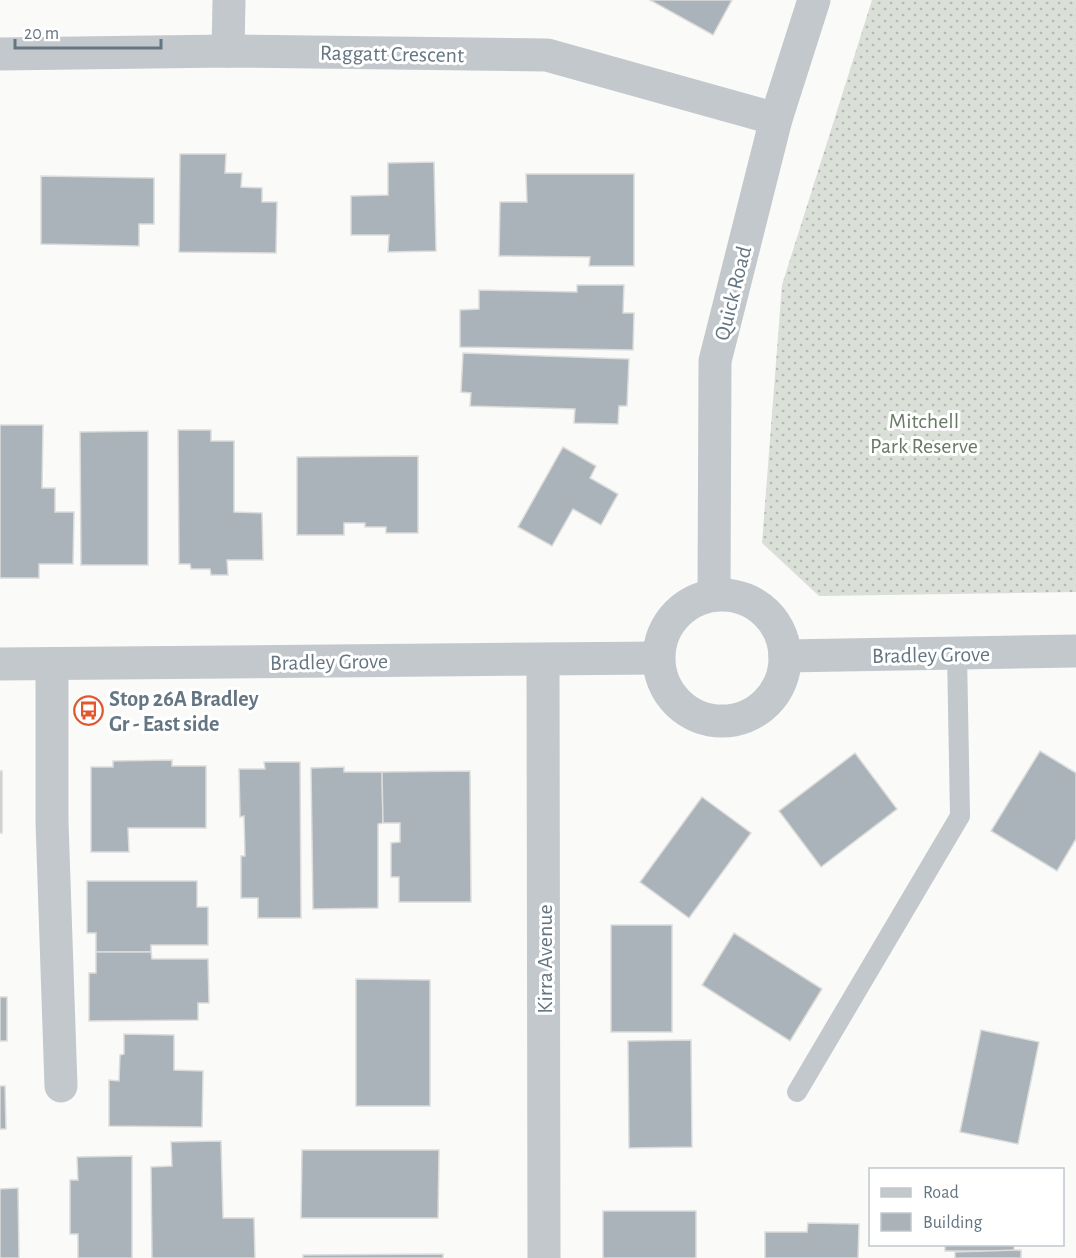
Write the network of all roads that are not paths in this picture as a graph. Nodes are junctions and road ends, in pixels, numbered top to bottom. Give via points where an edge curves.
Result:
1 (229, 0) edge
2 (813, 0) edge
3 (228, 51) junction
4 (0, 54) edge
5 (776, 119) junction
6 (714, 594) junction
7 (1076, 651) edge
8 (957, 653) junction
9 (785, 656) junction
10 (658, 658) junction
11 (543, 660) junction
12 (0, 664) edge
13 (52, 664) junction
14 (61, 1086) dead end
15 (797, 1092) dead end
16 (544, 1258) edge

1 - 3 street
2 - 5 street, Quick Road
3 - 4 street, Raggatt Crescent
3 - 5 street, Raggatt Crescent via 547,55
5 - 6 street, Quick Road via 715,361
6 - 9 street via 738,596 761,608 777,626
6 - 10 street via 682,607 660,641
7 - 8 street, Bradley Grove
8 - 9 street, Bradley Grove
8 - 15 lane via 960,816
9 - 10 street via 783,678 771,699 756,712 730,722 709,720 687,711 664,684
10 - 11 street, Bradley Grove
11 - 13 street, Bradley Grove
11 - 16 street, Kirra Avenue
12 - 13 street, Bradley Grove
13 - 14 street via 52,822

